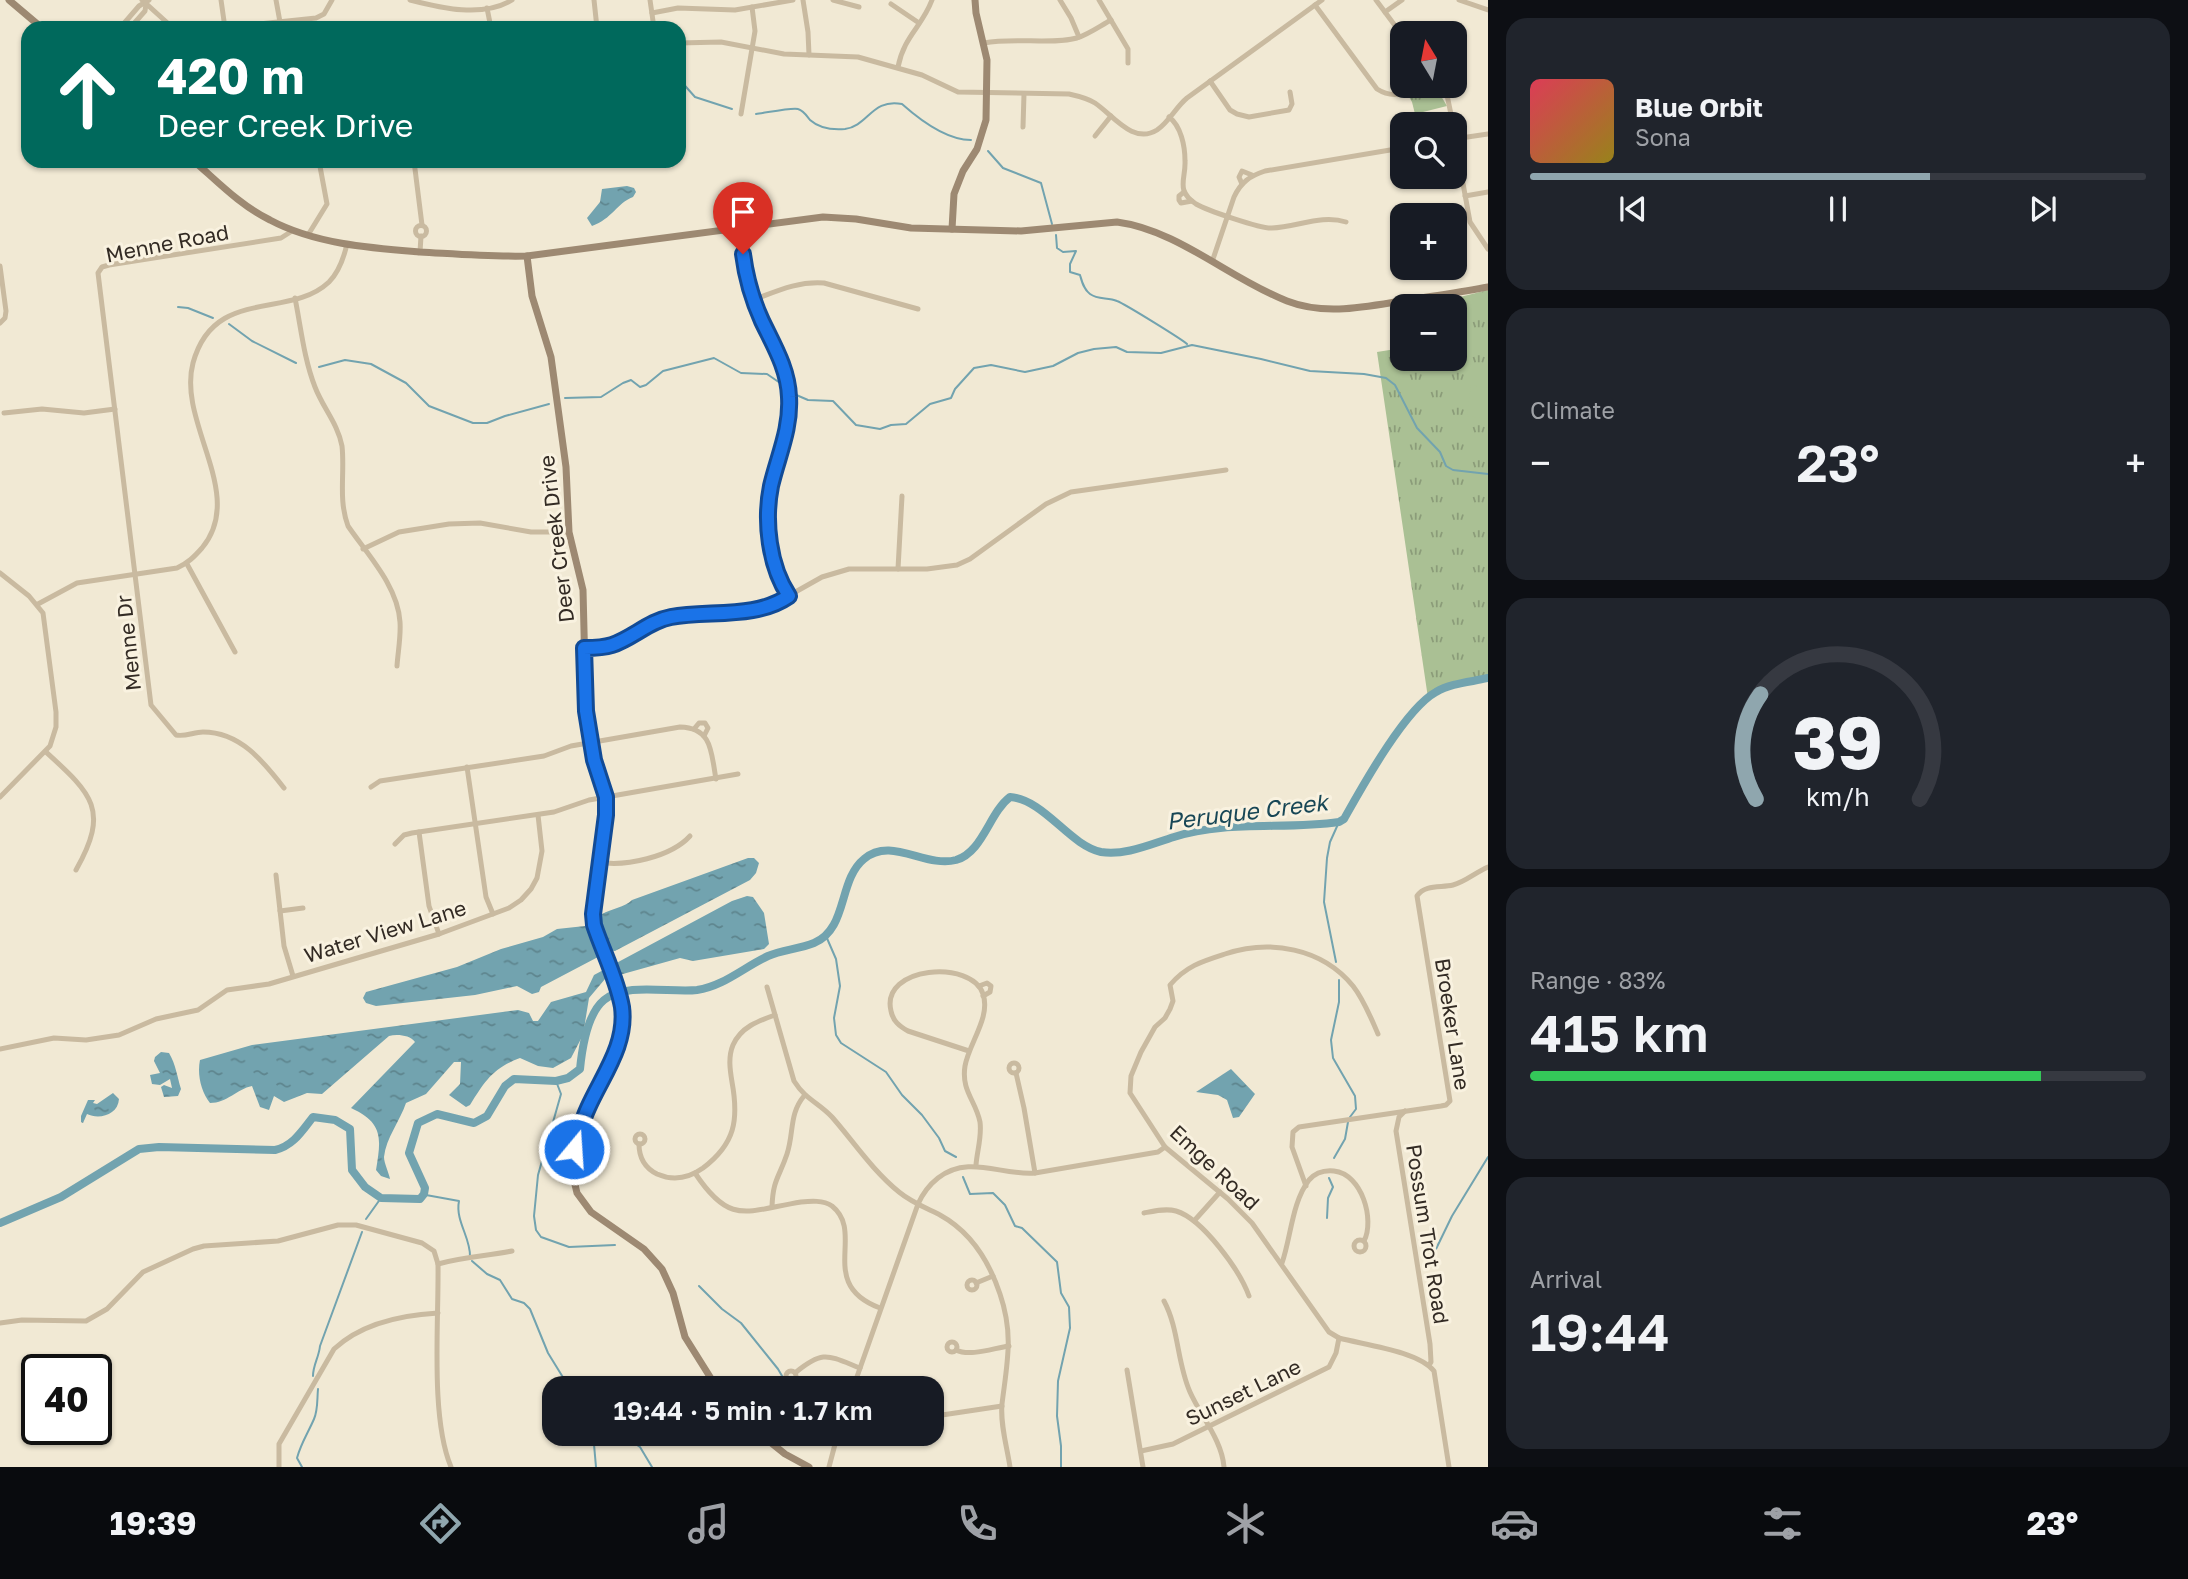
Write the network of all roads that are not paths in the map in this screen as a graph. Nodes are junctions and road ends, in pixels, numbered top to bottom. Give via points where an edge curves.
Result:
1 (9, 0) edge
2 (221, 0) edge
3 (276, 0) edge
4 (332, 0) edge
5 (410, 0) edge
6 (512, 0) edge
7 (594, 0) edge
8 (650, 0) edge
9 (793, 0) edge
10 (803, 0) edge
11 (833, 0) edge
12 (932, 0) edge
13 (975, 0) edge
14 (1060, 0) edge
15 (1099, 0) edge
16 (1322, 0) edge
17 (1376, 0) edge
18 (1402, 0) edge
19 (1459, 0) edge
20 (146, 1) edge
21 (891, 4) dead end
22 (1315, 5) junction
23 (752, 7) junction
24 (859, 7) dead end
25 (487, 8) junction
26 (1488, 10) edge
27 (1385, 12) junction
28 (652, 13) junction
29 (1111, 20) junction
30 (34, 21) edge
31 (126, 21) edge
32 (136, 21) edge
33 (166, 21) edge
34 (222, 21) edge
35 (280, 21) edge
36 (289, 21) edge
37 (490, 21) edge
38 (596, 21) edge
39 (653, 21) edge
40 (1392, 21) edge
41 (919, 23) junction
42 (1079, 37) junction
43 (686, 43) edge
44 (984, 43) junction
45 (752, 48) junction
46 (809, 55) junction
47 (1128, 64) dead end
48 (898, 67) junction
49 (1210, 81) junction
50 (1290, 92) dead end
51 (986, 93) junction
52 (1024, 93) junction
53 (1390, 94) edge
54 (741, 114) dead end
55 (1111, 116) junction
56 (1169, 117) junction
57 (1023, 127) dead end
58 (1488, 134) edge
59 (1095, 136) dead end
60 (1467, 137) edge
61 (1390, 150) edge
62 (202, 168) edge
63 (321, 168) edge
64 (415, 168) edge
65 (1464, 189) edge
66 (1488, 192) edge
67 (1465, 196) junction
68 (1229, 216) junction
69 (1346, 222) dead end
70 (739, 227) junction
71 (952, 229) junction
72 (292, 230) junction
73 (308, 235) junction
74 (347, 244) junction
75 (1488, 249) edge
76 (420, 252) junction
77 (527, 256) junction
78 (1212, 262) junction
79 (0, 266) edge
80 (1488, 287) edge
81 (295, 298) junction
82 (753, 300) junction
83 (918, 309) dead end
84 (0, 323) edge
85 (115, 409) junction
86 (4, 413) dead end
87 (1226, 470) dead end
88 (902, 496) dead end
89 (569, 532) junction
90 (363, 549) junction
91 (187, 564) junction
92 (898, 569) junction
93 (0, 573) edge
94 (136, 575) junction
95 (789, 596) junction
96 (38, 604) junction
97 (584, 648) junction
98 (234, 652) dead end
99 (397, 666) dead end
100 (694, 729) junction
101 (704, 736) junction
102 (591, 742) junction
103 (46, 752) junction
104 (467, 767) junction
105 (738, 774) dead end
106 (716, 779) junction
107 (371, 787) dead end
108 (284, 788) dead end
109 (0, 797) edge
110 (606, 797) junction
111 (538, 815) junction
112 (475, 825) junction
113 (419, 832) junction
114 (690, 836) dead end
115 (395, 844) dead end
116 (598, 862) junction
117 (1488, 867) edge
118 (76, 870) dead end
119 (276, 875) dead end
120 (303, 908) dead end
121 (280, 912) junction
122 (492, 914) junction
123 (439, 934) junction
124 (293, 976) junction
125 (979, 986) junction
126 (767, 987) dead end
127 (983, 996) junction
128 (775, 1015) junction
129 (1378, 1034) dead end
130 (0, 1049) edge
131 (970, 1051) junction
132 (1016, 1073) dead end
133 (804, 1096) junction
134 (1405, 1111) junction
135 (639, 1144) dead end
136 (1165, 1147) junction
137 (976, 1165) junction
138 (695, 1173) junction
139 (1035, 1173) junction
140 (1306, 1186) junction
141 (1220, 1192) junction
142 (918, 1204) junction
143 (772, 1207) junction
144 (1144, 1213) dead end
145 (1194, 1221) junction
146 (1364, 1241) dead end
147 (512, 1251) dead end
148 (1282, 1263) junction
149 (438, 1264) junction
150 (993, 1276) junction
151 (976, 1283) dead end
152 (1249, 1296) dead end
153 (1164, 1301) dead end
154 (880, 1308) junction
155 (438, 1313) junction
156 (0, 1323) edge
157 (1339, 1338) junction
158 (1009, 1346) junction
159 (956, 1350) dead end
160 (1429, 1365) junction
161 (860, 1368) junction
162 (1127, 1370) dead end
163 (795, 1373) dead end
164 (709, 1376) edge
165 (857, 1376) edge
166 (1002, 1406) junction
167 (944, 1415) edge
168 (1208, 1427) junction
169 (775, 1446) edge
170 (835, 1446) edge
171 (1140, 1451) junction
172 (279, 1467) edge
173 (451, 1467) edge
174 (809, 1467) edge
175 (829, 1467) edge
176 (1010, 1467) edge
177 (1143, 1467) edge
178 (1224, 1467) edge
179 (1449, 1467) edge

1 - 30 street
2 - 34 street
3 - 35 street
4 - 36 street via 316,18
5 - 25 street via 470,10
6 - 25 street
7 - 38 street
8 - 28 street
9 - 23 street
10 - 46 street
11 - 24 street
12 - 41 street
13 - 44 street
14 - 42 street
15 - 29 street
16 - 22 street
17 - 27 street
18 - 27 street
19 - 26 street
20 - 31 street
20 - 32 street via 145,11
20 - 33 street
21 - 41 street
22 - 49 street
22 - 53 street via 1377,89
23 - 28 street
23 - 45 street
25 - 37 street
27 - 40 street
28 - 39 street
29 - 42 street
29 - 47 street via 1128,49
41 - 48 street via 904,45
42 - 44 street
43 - 45 street
44 - 51 street
45 - 46 street
45 - 54 street
46 - 48 street via 858,57
48 - 51 street via 952,91
49 - 50 street via 1230,110 1243,116 1289,110
49 - 56 street
51 - 52 street
51 - 71 street via 983,136 957,186
52 - 55 street via 1083,97
52 - 57 street
55 - 56 street via 1126,129 1143,134 1159,129
55 - 59 street
56 - 68 street via 1179,128 1186,163 1184,192 1199,206
58 - 60 street
61 - 68 street via 1252,175 1234,197
62 - 72 street via 267,219
63 - 73 street via 327,204
64 - 76 street via 426,230
65 - 67 street
66 - 67 street
67 - 75 street via 1473,229
68 - 69 street via 1273,228 1334,218
68 - 78 street
70 - 71 street via 824,217
70 - 77 street
70 - 82 street
71 - 78 street via 1036,232 1117,222 1154,232
72 - 73 street
72 - 85 street, Menne Road via 281,238 102,267 99,285
73 - 74 street
74 - 76 street
74 - 81 street via 329,282
76 - 77 street
77 - 89 street, Deer Creek Drive via 532,296 551,357 566,467
78 - 80 street via 1286,301 1317,309 1361,307
79 - 84 street via 6,311
81 - 90 street via 312,378 342,446 345,517
81 - 91 street via 231,315 206,336 194,358 190,389 218,505 209,539
82 - 83 street via 812,282
82 - 95 street via 779,355 789,393 787,429 769,505 775,566
85 - 86 street
85 - 94 street, Menne Dr
87 - 92 street via 1071,492 1045,504 970,559 944,568
88 - 92 street
89 - 90 street via 449,524 399,532
89 - 97 street, Deer Creek Drive via 583,590
90 - 99 street via 397,606
91 - 94 street
91 - 98 street
92 - 95 street via 841,570
93 - 96 street
94 - 96 street via 77,583
94 - 108 street, Menne Dr via 153,710 181,737 200,732 234,738 260,759
95 - 97 street via 753,609 672,617 612,645
96 - 103 street via 46,624 56,712 53,740
97 - 102 street, Deer Creek Drive
100 - 101 street
100 - 101 street via 705,723
100 - 102 street via 680,727
101 - 106 street via 710,744
102 - 104 street via 544,756
102 - 110 street, Deer Creek Drive
103 - 109 street
103 - 118 street via 85,791 94,809 94,832
104 - 107 street via 380,780
104 - 112 street
105 - 106 street
106 - 110 street
110 - 111 street
110 - 116 street, Deer Creek Drive
111 - 112 street
111 - 122 street, Water View Lane via 542,850 537,877 521,900
112 - 113 street
112 - 122 street
113 - 115 street via 404,835
113 - 123 street via 429,906
114 - 116 street via 679,847 630,863
116 - 164 street, Deer Creek Drive via 594,925 614,977 621,1035 587,1109 572,1172 587,1207 644,1249 667,1276 685,1337
117 - 134 street, Broeker Lane via 1454,885 1418,893 1450,1101
119 - 121 street
120 - 121 street
121 - 124 street
122 - 123 street, Water View Lane
123 - 124 street, Water View Lane
124 - 130 street, Water View Lane via 227,990 198,1010 172,1014 105,1039 54,1038
125 - 127 street
125 - 127 street via 991,986
125 - 131 street via 969,978 935,972 903,980 890,1002 893,1018 902,1028
126 - 128 street
127 - 131 street via 984,1010
128 - 133 street via 794,1080
128 - 138 street via 748,1026 734,1043 730,1063 733,1131 722,1151
129 - 136 street, Emge Road via 1352,985 1309,953 1248,948 1196,963 1170,985 1170,1009 1149,1036 1129,1084 1138,1107
131 - 137 street via 964,1076 980,1121
132 - 139 street
133 - 142 street via 832,1118 885,1179
133 - 143 street via 793,1113
134 - 140 street, Broeker Lane via 1299,1127 1293,1132 1292,1147
134 - 160 street, Possum Trot Road via 1396,1130 1430,1344
135 - 138 street via 640,1156 653,1171 673,1178
136 - 139 street
136 - 141 street, Emge Road
137 - 139 street
137 - 142 street via 941,1176
138 - 143 street via 726,1208 746,1212
140 - 146 street via 1321,1171 1351,1177 1363,1199 1368,1232
140 - 148 street
141 - 145 street
141 - 148 street, Emge Road via 1252,1223
142 - 150 street via 968,1236
142 - 154 street
143 - 154 street via 821,1201 836,1211 844,1229 849,1286 862,1301
144 - 145 street via 1170,1209
145 - 152 street via 1242,1279
147 - 149 street
148 - 157 street, Emge Road via 1329,1332
149 - 155 street
149 - 156 street via 434,1251 422,1242 338,1225 264,1243 193,1249 143,1272 107,1309 86,1321
150 - 151 street
150 - 158 street
153 - 168 street via 1184,1375
154 - 161 street
155 - 172 street via 397,1317 344,1339 279,1444
155 - 173 street via 442,1436
157 - 160 street via 1416,1357
157 - 168 street, Sunset Lane via 1329,1367
158 - 159 street
158 - 166 street
160 - 179 street via 1434,1371
161 - 163 street via 824,1356
161 - 165 street
162 - 171 street
166 - 167 street
166 - 176 street
168 - 171 street, Sunset Lane via 1173,1444
168 - 178 street
169 - 174 street
170 - 175 street
171 - 177 street

